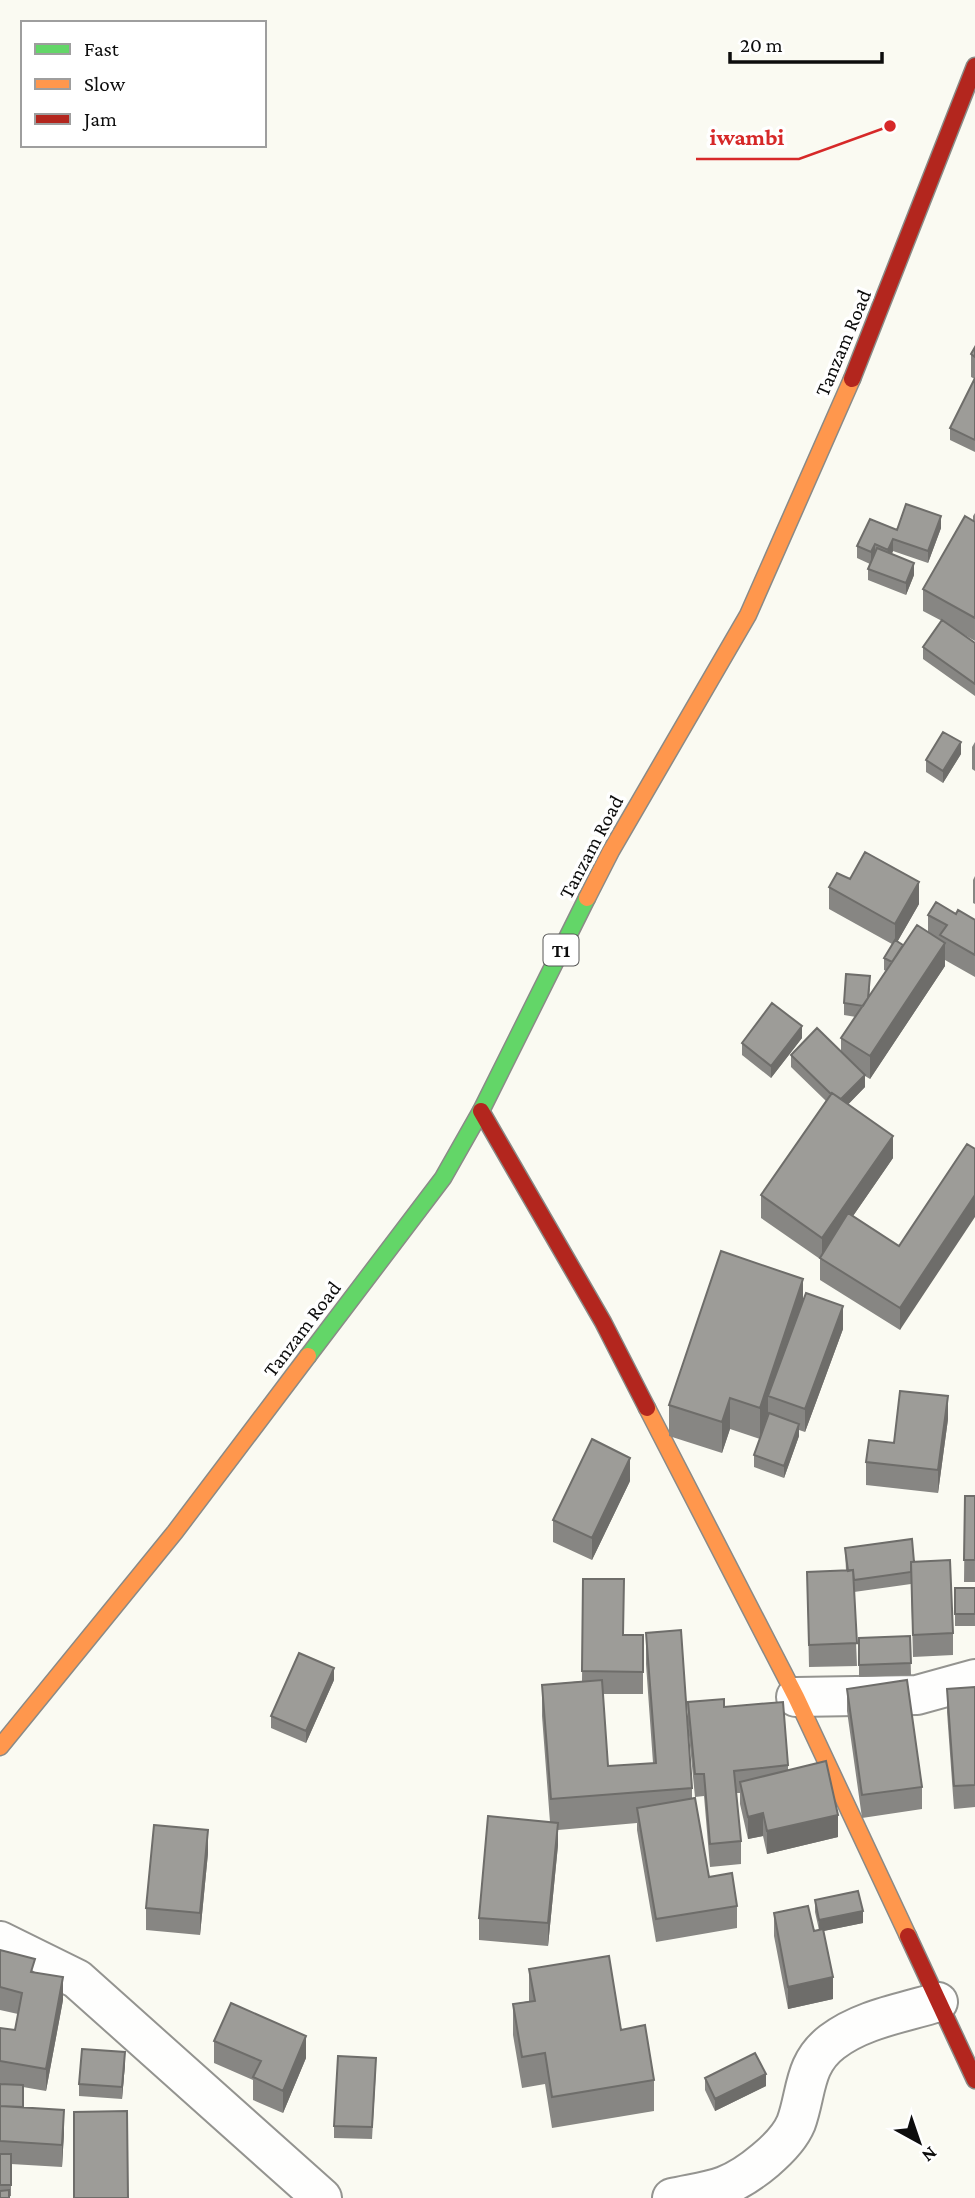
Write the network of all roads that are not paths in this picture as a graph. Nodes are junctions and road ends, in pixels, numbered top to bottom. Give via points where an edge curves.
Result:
1 (975, 66) edge
2 (481, 1111) junction
3 (975, 1679) edge
4 (796, 1697) junction
5 (0, 1747) edge
6 (0, 1941) edge
7 (937, 2002) junction
8 (975, 2080) edge
9 (322, 2198) edge
10 (672, 2198) edge

1 - 2 main road, Tanzam Road / T1 via 857,367 748,615 611,852
2 - 4 main road via 603,1322
2 - 5 main road, Tanzam Road / T1 via 443,1178 175,1532
3 - 4 street via 917,1695
4 - 7 main road
6 - 9 street via 77,1979
7 - 8 main road
7 - 10 street via 859,2026 831,2043 809,2071 795,2124 784,2142 748,2174 724,2186

